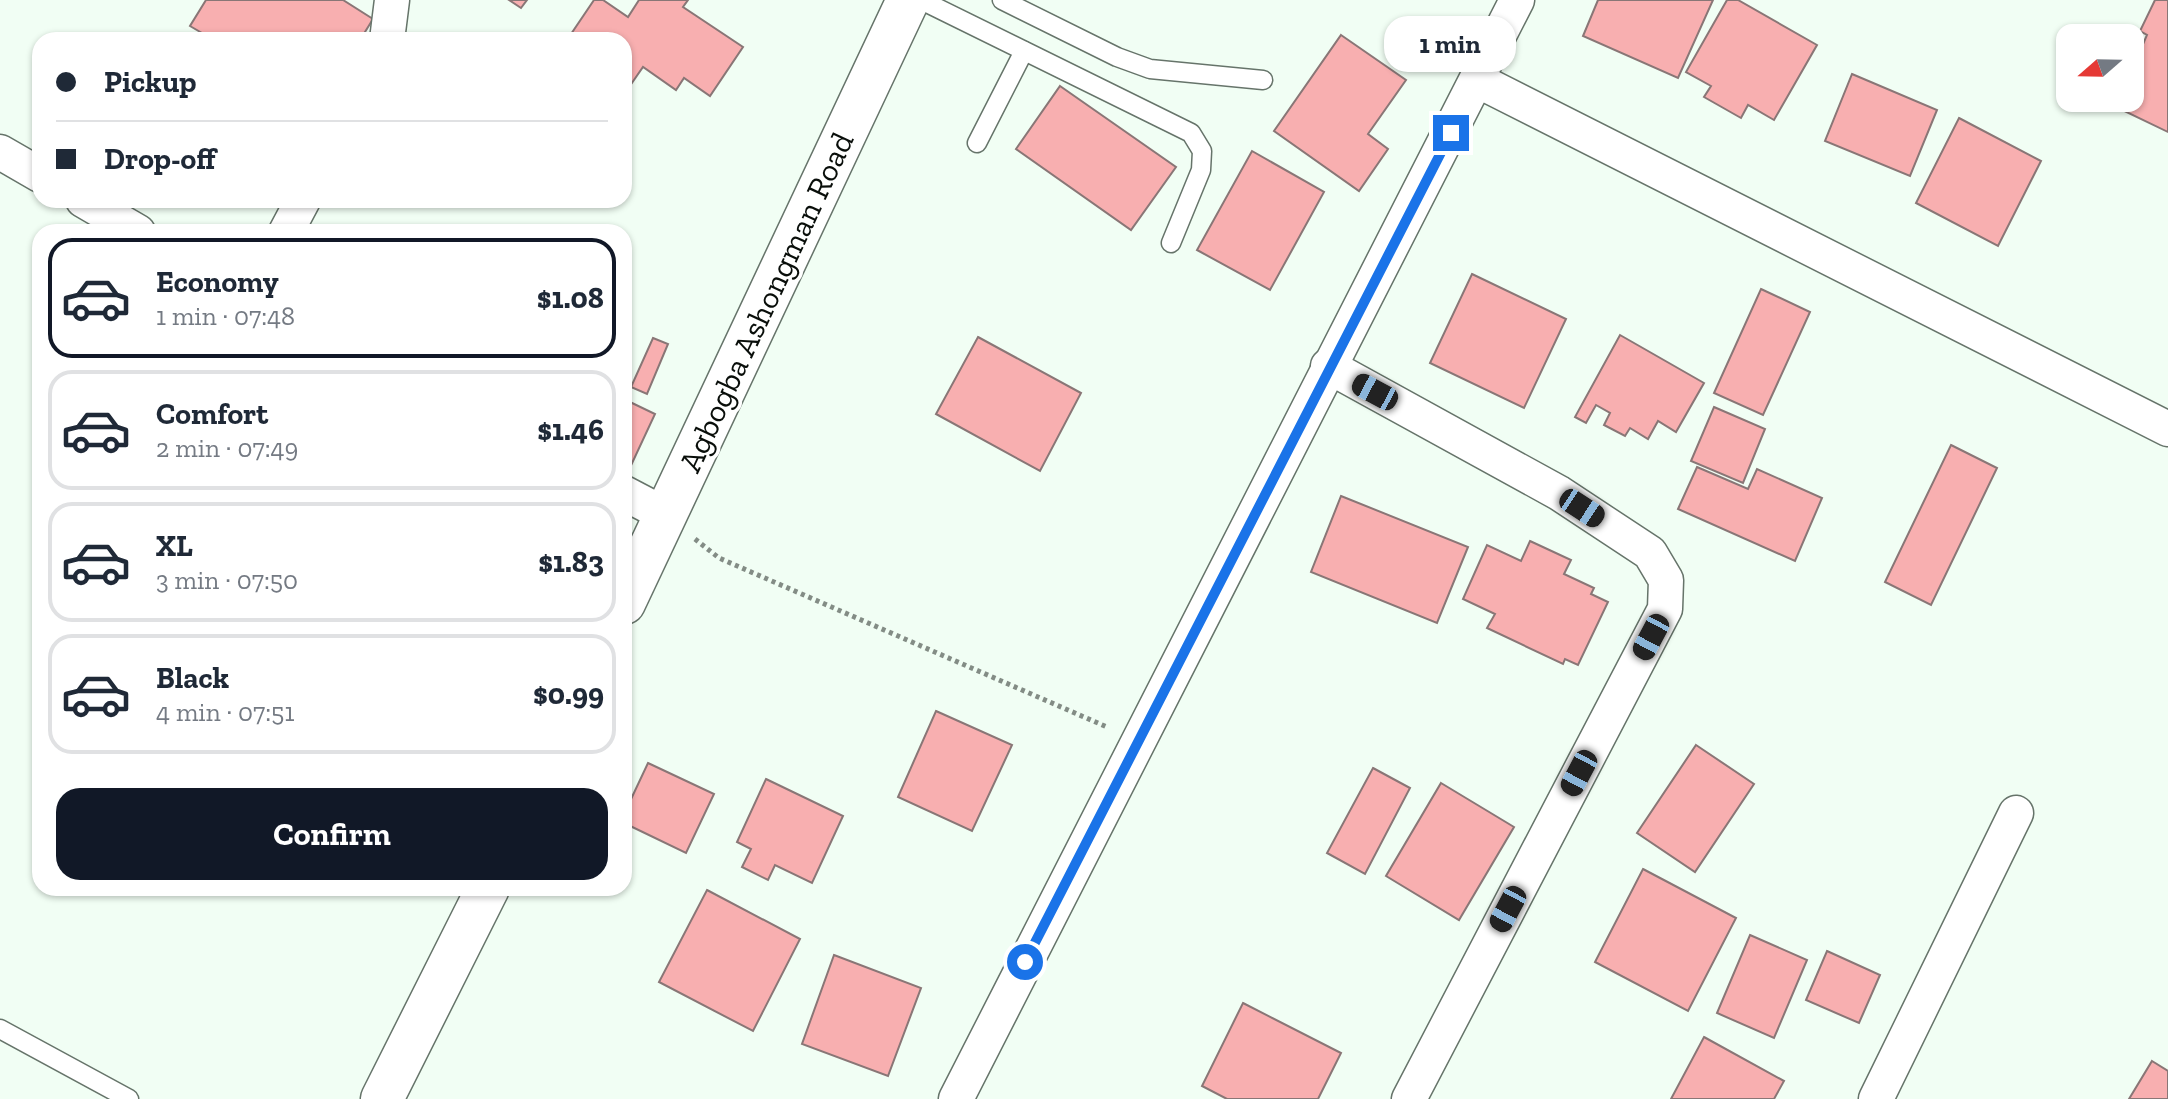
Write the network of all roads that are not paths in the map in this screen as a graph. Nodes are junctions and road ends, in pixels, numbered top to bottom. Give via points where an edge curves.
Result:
1 (392, 0) edge
2 (908, 0) edge
3 (921, 0) edge
4 (1002, 0) edge
5 (1517, 0) edge
6 (388, 32) edge
7 (1024, 51) junction
8 (1263, 80) dead end
9 (1479, 81) junction
10 (977, 143) dead end
11 (0, 152) edge
12 (32, 170) edge
13 (97, 208) edge
14 (124, 224) edge
15 (1171, 243) dead end
16 (1328, 366) junction
17 (2168, 429) edge
18 (632, 497) edge
19 (666, 515) junction
20 (632, 586) edge
21 (2016, 813) dead end
22 (484, 896) edge
23 (0, 1029) edge
24 (129, 1099) edge
25 (382, 1099) edge
26 (956, 1099) edge
27 (1409, 1099) edge
28 (1876, 1099) edge

1 - 6 street
2 - 19 street, Agbogba Ashongman Road
3 - 7 lane
4 - 8 lane via 1150,69
5 - 9 street
7 - 10 lane
7 - 15 lane via 1191,133 1203,156 1201,170
9 - 16 street
9 - 17 street
11 - 12 street
13 - 14 street
16 - 26 street
16 - 27 street via 1559,493 1650,553 1666,580 1665,609
18 - 19 street
19 - 20 street, Agbogba Ashongman Road
21 - 28 street
22 - 25 street
23 - 24 lane

